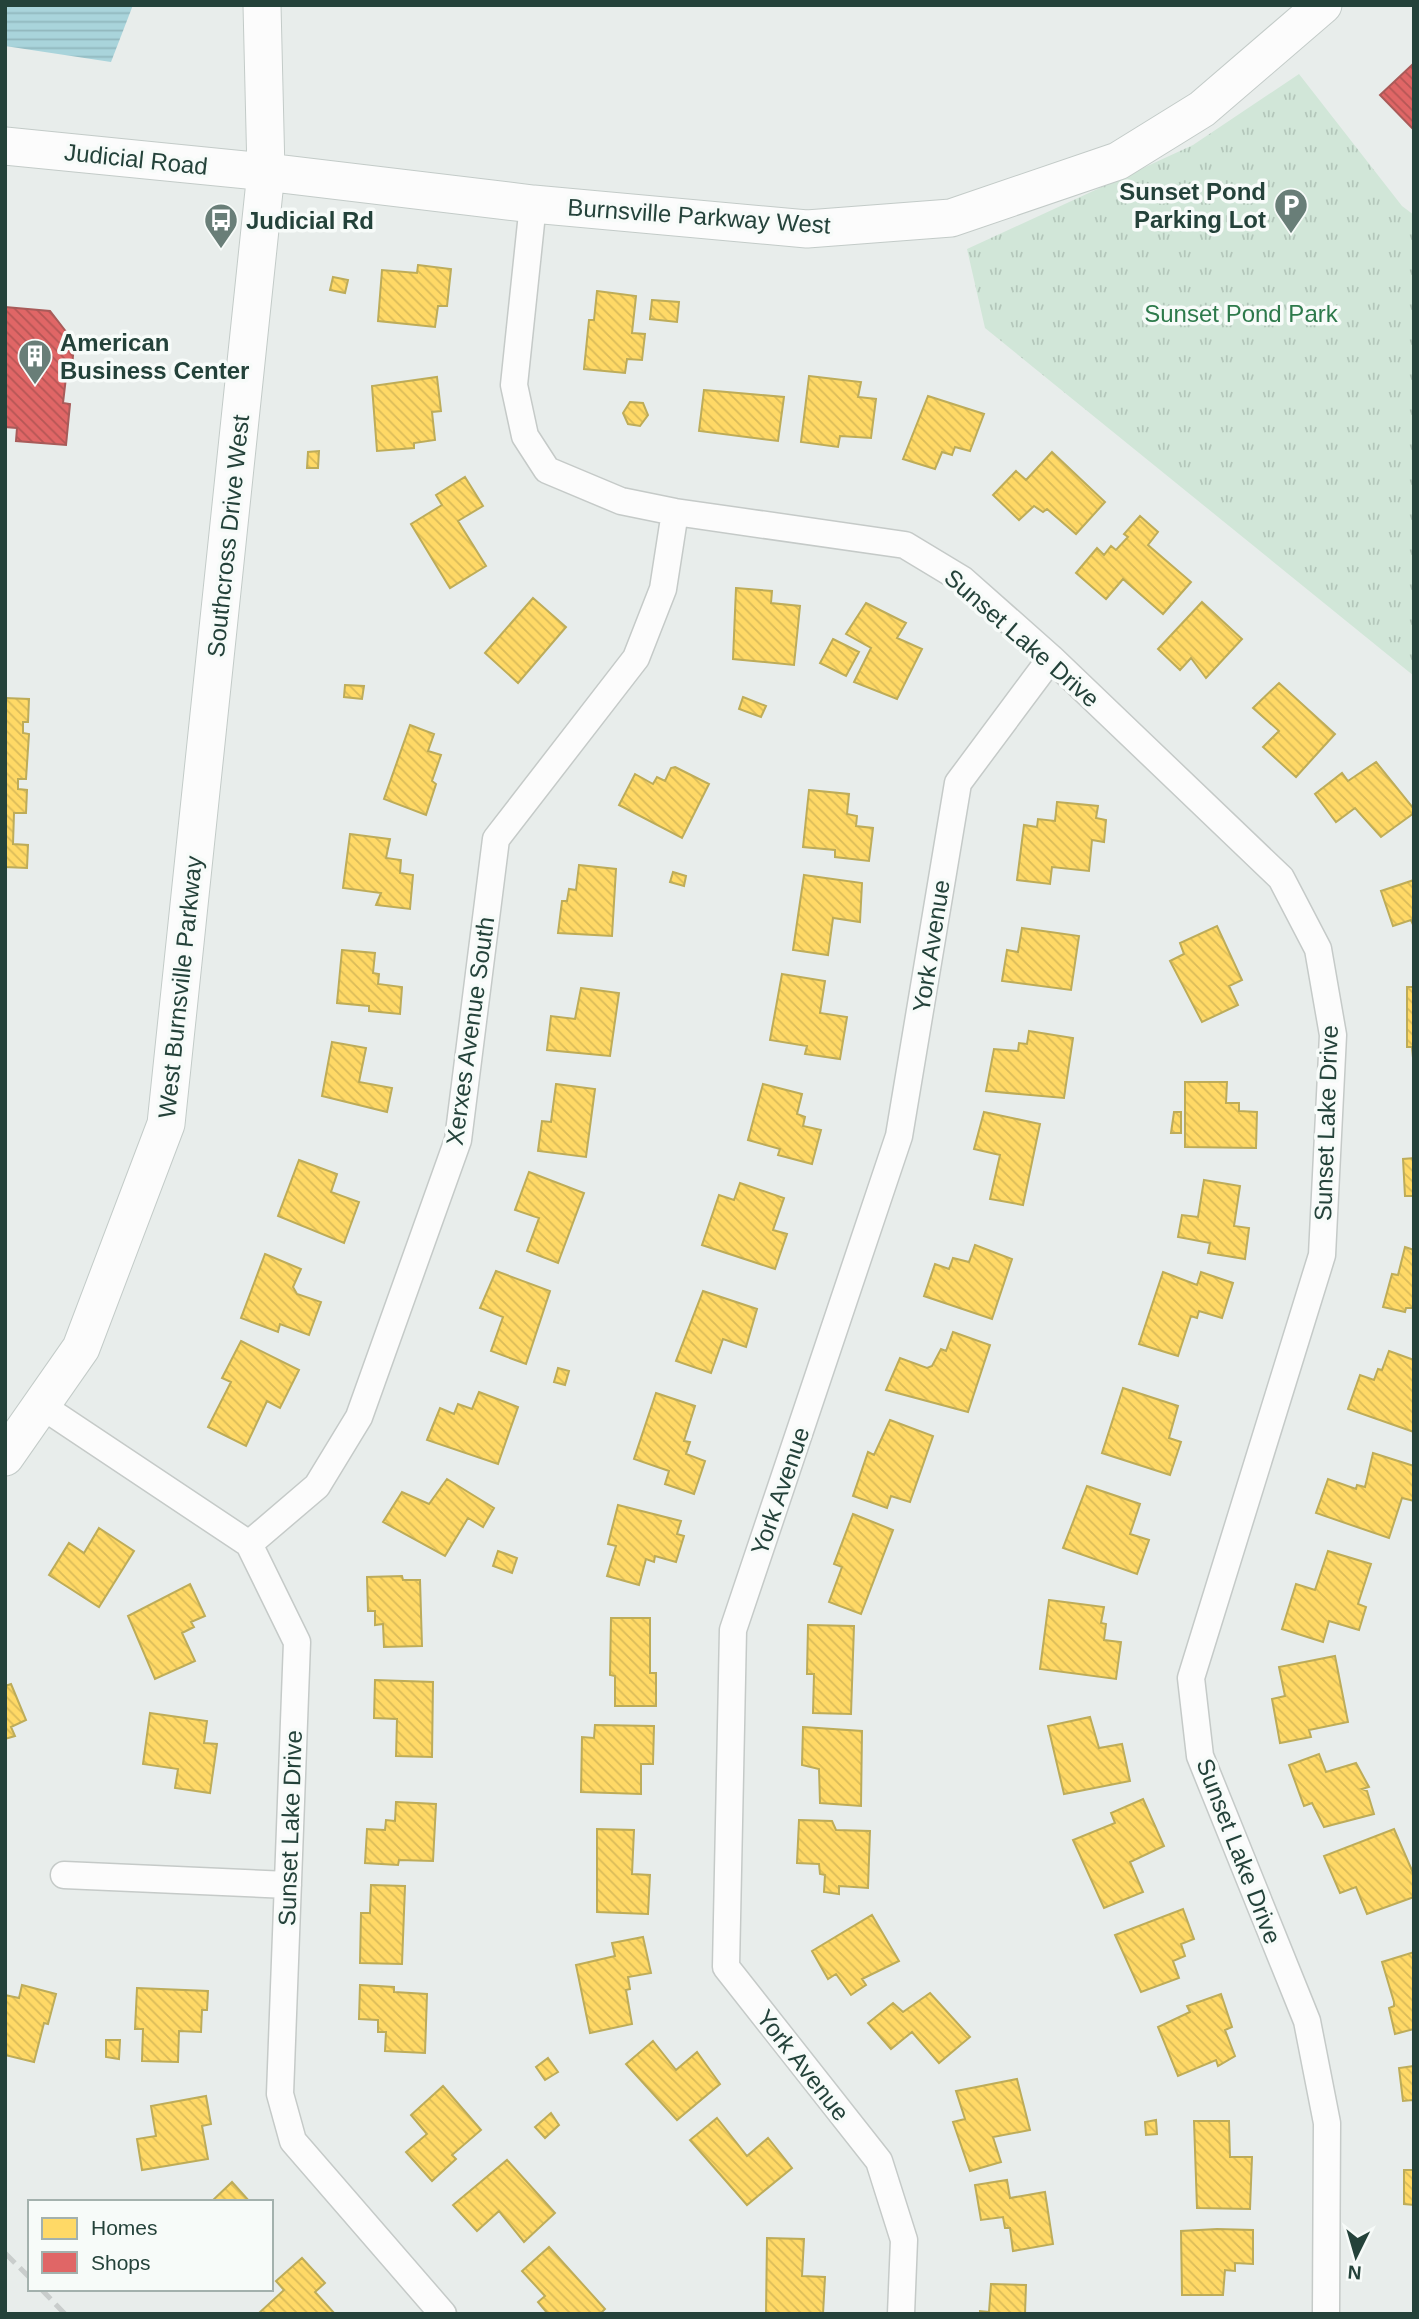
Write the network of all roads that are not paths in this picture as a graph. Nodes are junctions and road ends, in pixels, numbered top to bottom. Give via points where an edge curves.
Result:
1 (262, 5) edge
2 (1323, 5) edge
3 (5, 146) edge
4 (266, 172) junction
5 (533, 204) junction
6 (675, 512) junction
7 (1051, 658) junction
8 (208, 731) joint
9 (42, 1406) junction
10 (5, 1457) edge
11 (249, 1544) junction
12 (64, 1875) dead end
13 (288, 1885) junction
14 (443, 2314) edge
15 (901, 2314) edge
16 (1326, 2314) edge

1 - 4 street, Southcross Drive West
2 - 5 street, Burnsville Parkway West via 1202,109 1118,161 951,218 807,229
3 - 4 street, Judicial Road
4 - 5 street, Burnsville Parkway West
4 - 8 street, Southcross Drive West
5 - 6 street, Sunset Lake Drive via 514,385 524,436 547,470 621,501
6 - 7 street, Sunset Lake Drive via 905,545 963,580
6 - 11 street, Xerxes Avenue South via 663,589 636,658 496,839 458,1140 359,1417 317,1486
7 - 15 street, York Avenue via 958,783 899,1136 733,1630 726,1967 879,2161 904,2240
7 - 16 street, Sunset Lake Drive via 1281,878 1318,949 1333,1035 1322,1255 1191,1678 1200,1756 1307,2021 1327,2123
8 - 9 street, West Burnsville Parkway via 166,1124 81,1348
9 - 10 street, West Burnsville Parkway
9 - 11 street
11 - 13 street, Sunset Lake Drive via 297,1642
12 - 13 street
13 - 14 street, Sunset Lake Drive via 280,2094 293,2141

